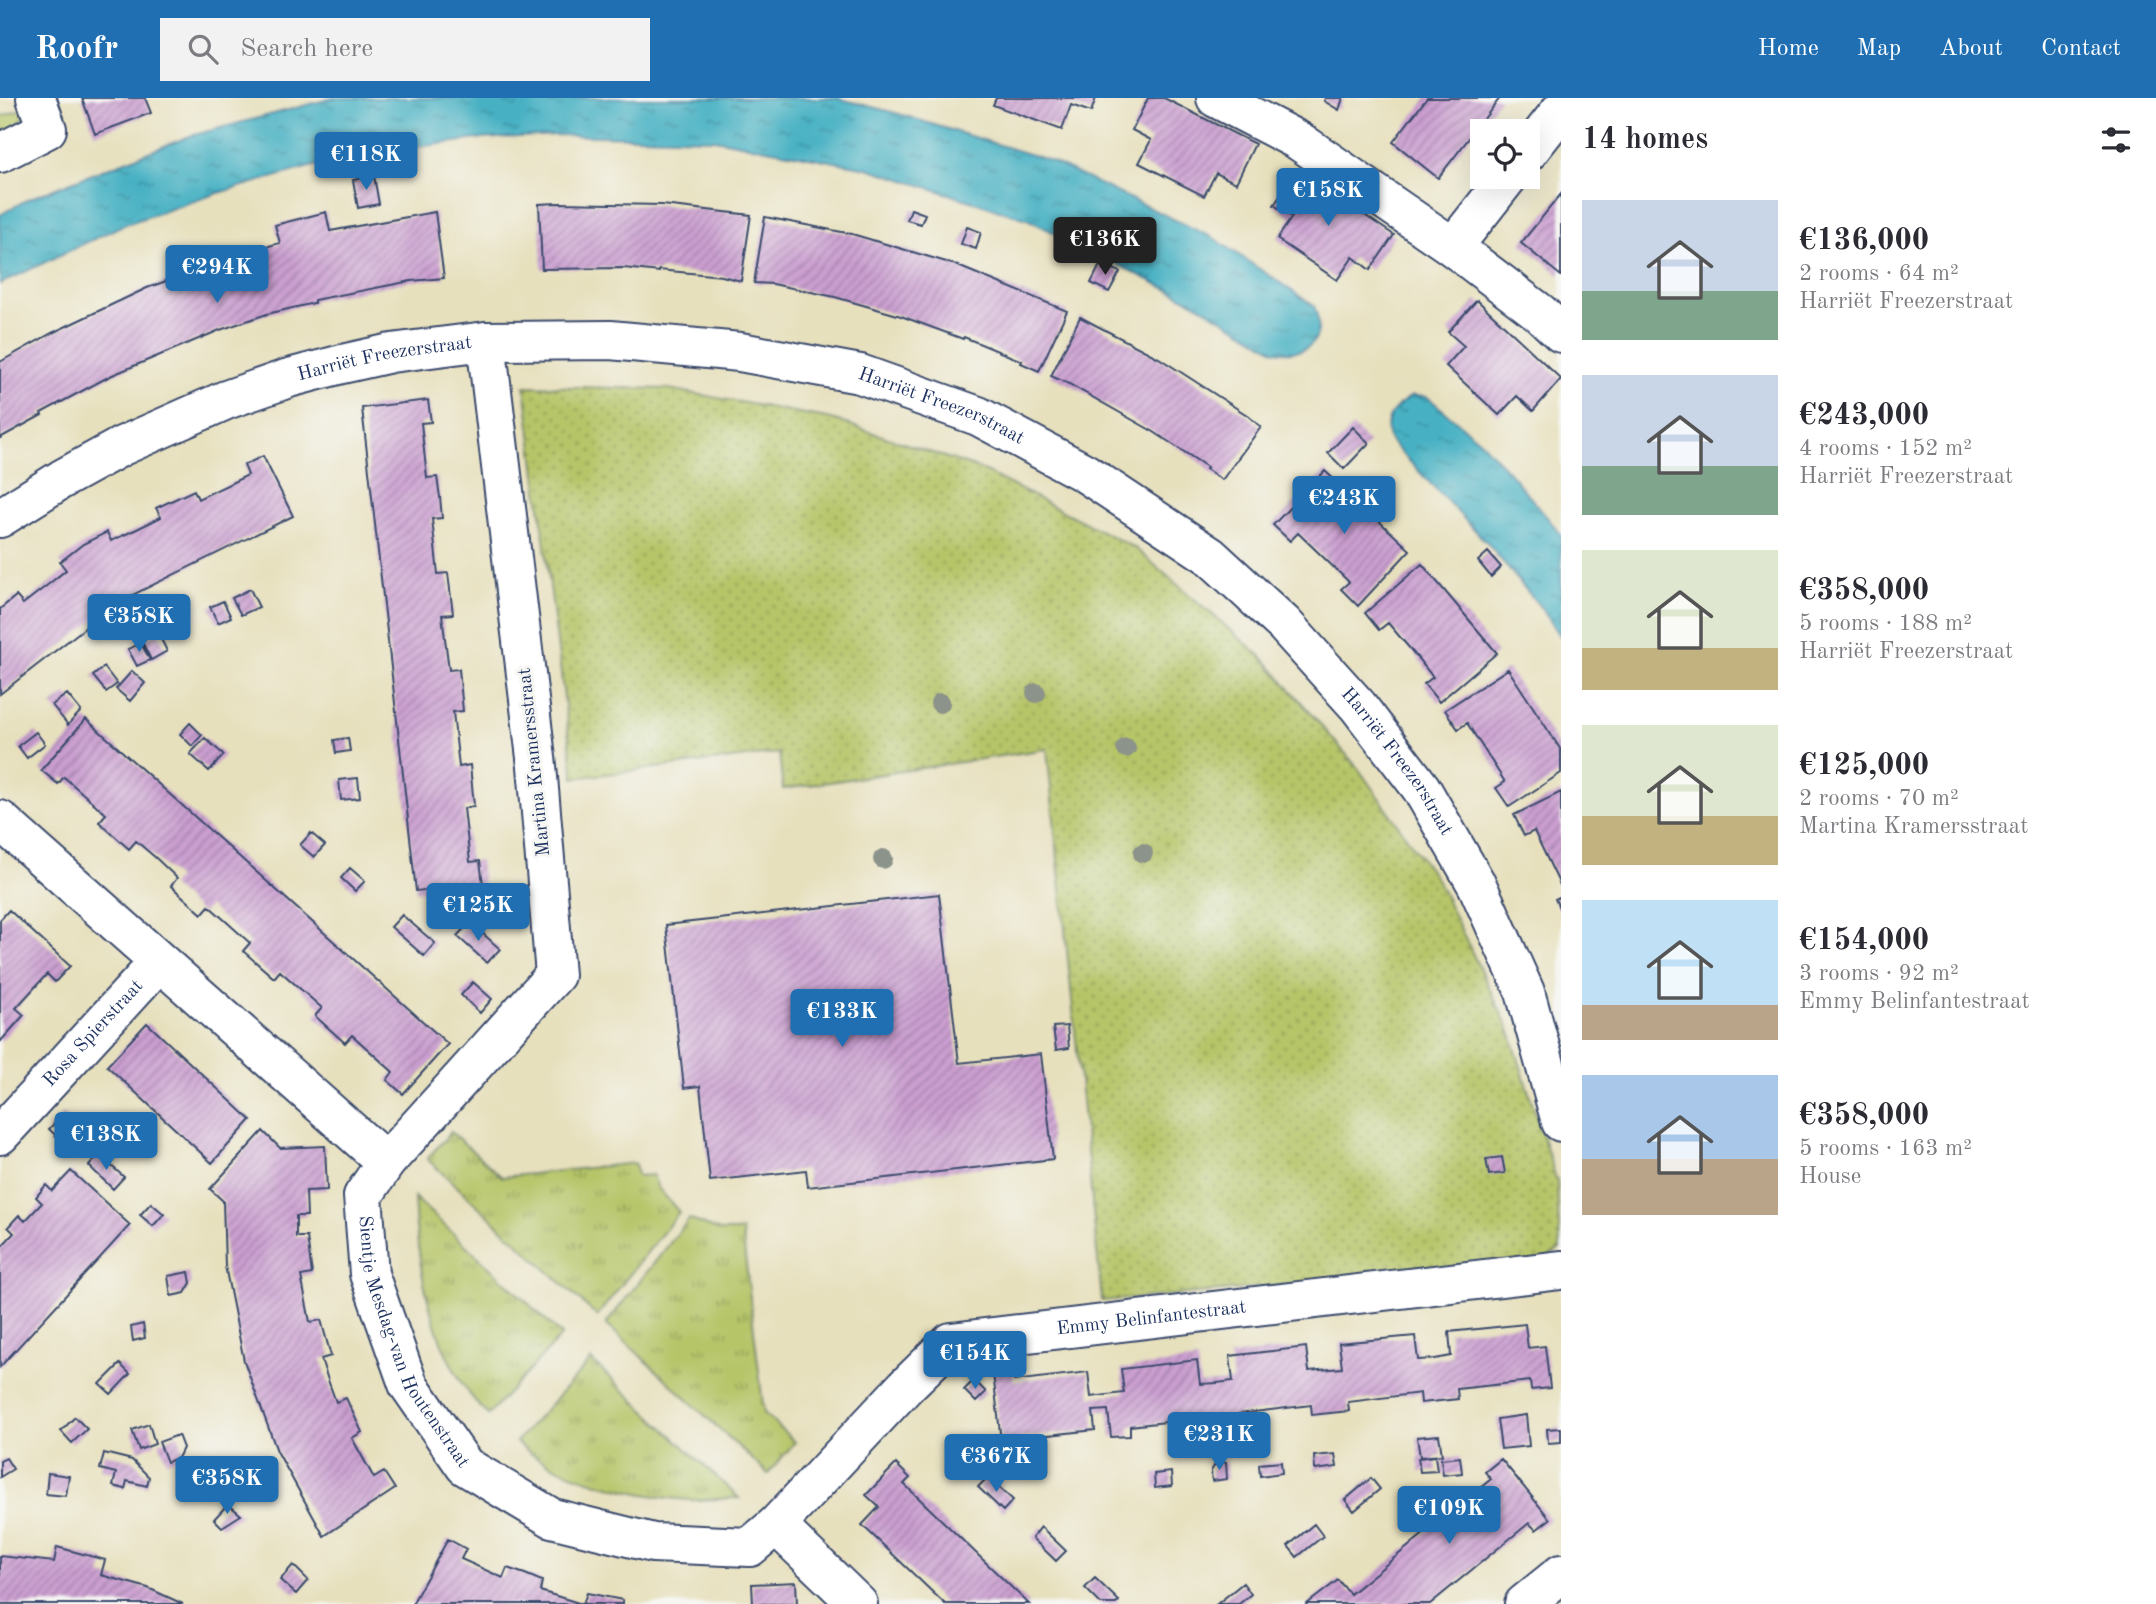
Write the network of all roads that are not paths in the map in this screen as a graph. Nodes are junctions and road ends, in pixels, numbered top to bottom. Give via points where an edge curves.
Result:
1 (36, 98) edge
2 (1216, 98) edge
3 (1561, 110) edge
4 (1540, 137) edge
5 (0, 153) edge
6 (1498, 189) edge
7 (1452, 247) junction
8 (1561, 333) edge
9 (486, 341) junction
10 (0, 518) edge
11 (0, 820) edge
12 (159, 962) junction
13 (1561, 1122) edge
14 (0, 1135) edge
15 (386, 1163) junction
16 (1561, 1270) edge
17 (776, 1525) junction
18 (1561, 1574) edge
19 (858, 1604) edge
20 (1524, 1604) edge

1 - 5 street via 47,129
2 - 7 street via 1299,141
3 - 4 street
6 - 7 street
7 - 8 street
9 - 10 street, Harriët Freezerstraat via 342,364 226,400 122,446
9 - 13 street, Harriët Freezerstraat via 610,340 740,352 860,374 978,416 1085,473 1210,556 1284,624 1358,706 1421,788 1477,885 1525,992
9 - 15 street, Martina Kramersstraat via 537,766 555,975
11 - 12 street
12 - 14 street, Rosa Spierstraat
12 - 15 street
15 - 17 street, Sientje Mesdag-van Houtenstraat via 363,1196 369,1275 408,1384 465,1466 552,1518 653,1543 750,1547
16 - 17 street, Emmy Belinfantestraat via 951,1342
17 - 19 street
18 - 20 street

